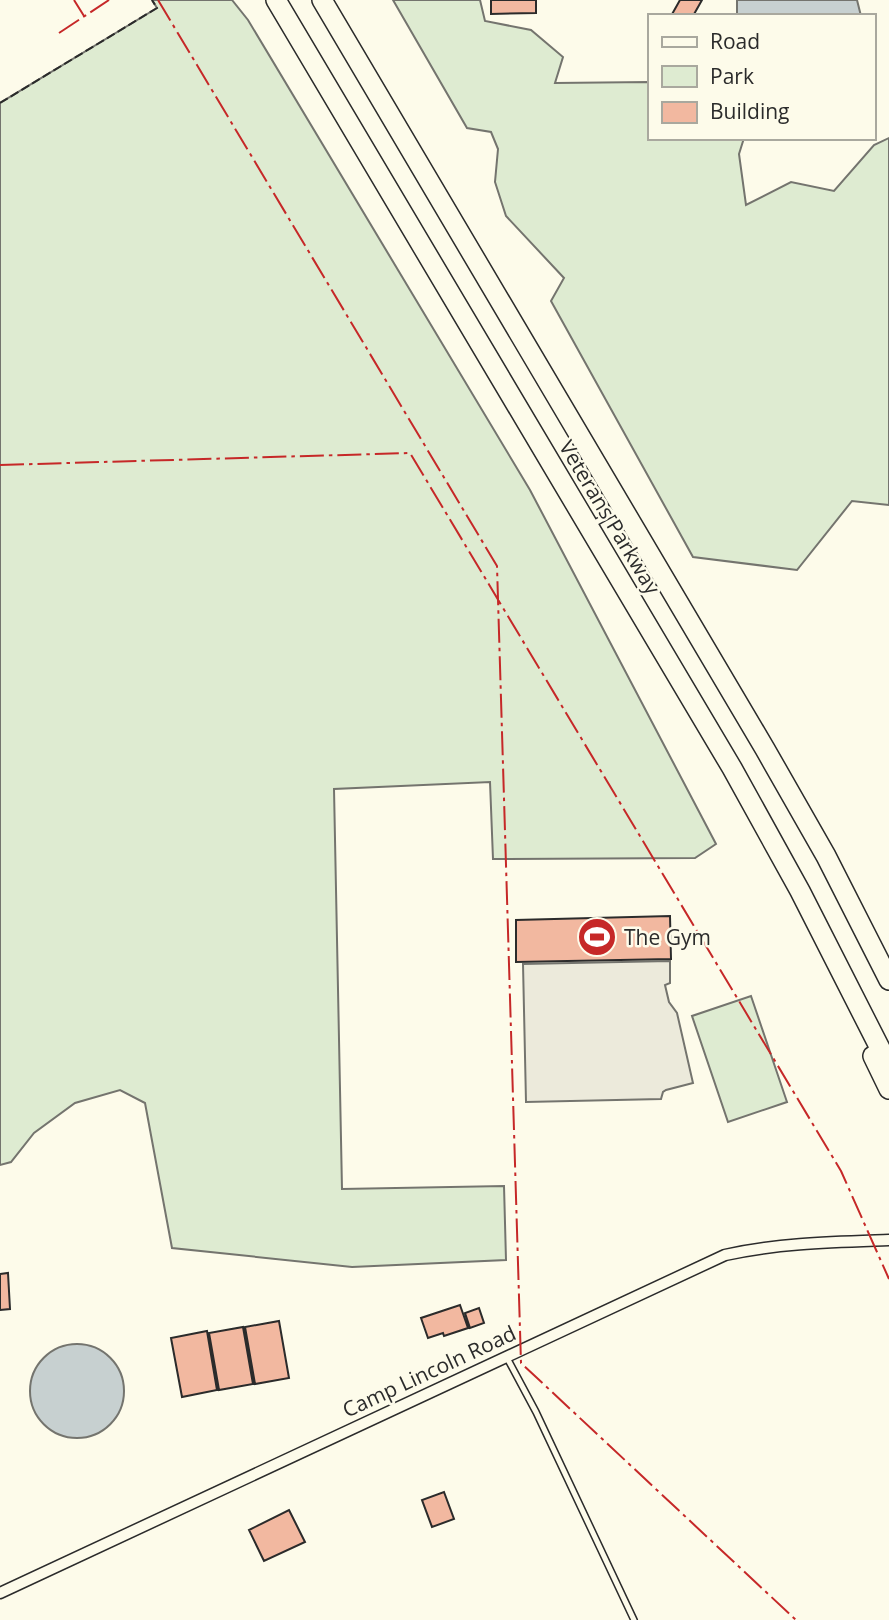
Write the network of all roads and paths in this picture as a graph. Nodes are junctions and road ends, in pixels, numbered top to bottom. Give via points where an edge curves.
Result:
1 (276, 0) edge
2 (316, 0) edge
3 (322, 0) edge
4 (341, 32) junction
5 (624, 507) junction
6 (589, 526) junction
7 (836, 962) junction
8 (889, 980) edge
9 (860, 1009) junction
10 (889, 1038) edge
11 (889, 1066) edge
12 (889, 1089) edge
13 (889, 1240) edge
14 (506, 1356) junction
15 (0, 1593) edge
16 (634, 1620) edge

1 - 6 highway, Veterans Parkway
2 - 4 highway
3 - 4 highway, Veterans Parkway
4 - 5 highway, Veterans Parkway
5 - 6 lane
5 - 8 highway, Veterans Parkway via 826,856
6 - 7 highway, Veterans Parkway via 732,768
7 - 9 highway, Veterans Parkway
7 - 10 highway via 855,978
9 - 11 highway, Veterans Parkway
9 - 12 highway via 862,1033
13 - 14 street, Camp Lincoln Road via 754,1248 725,1255
14 - 15 street, Camp Lincoln Road
14 - 16 lane

